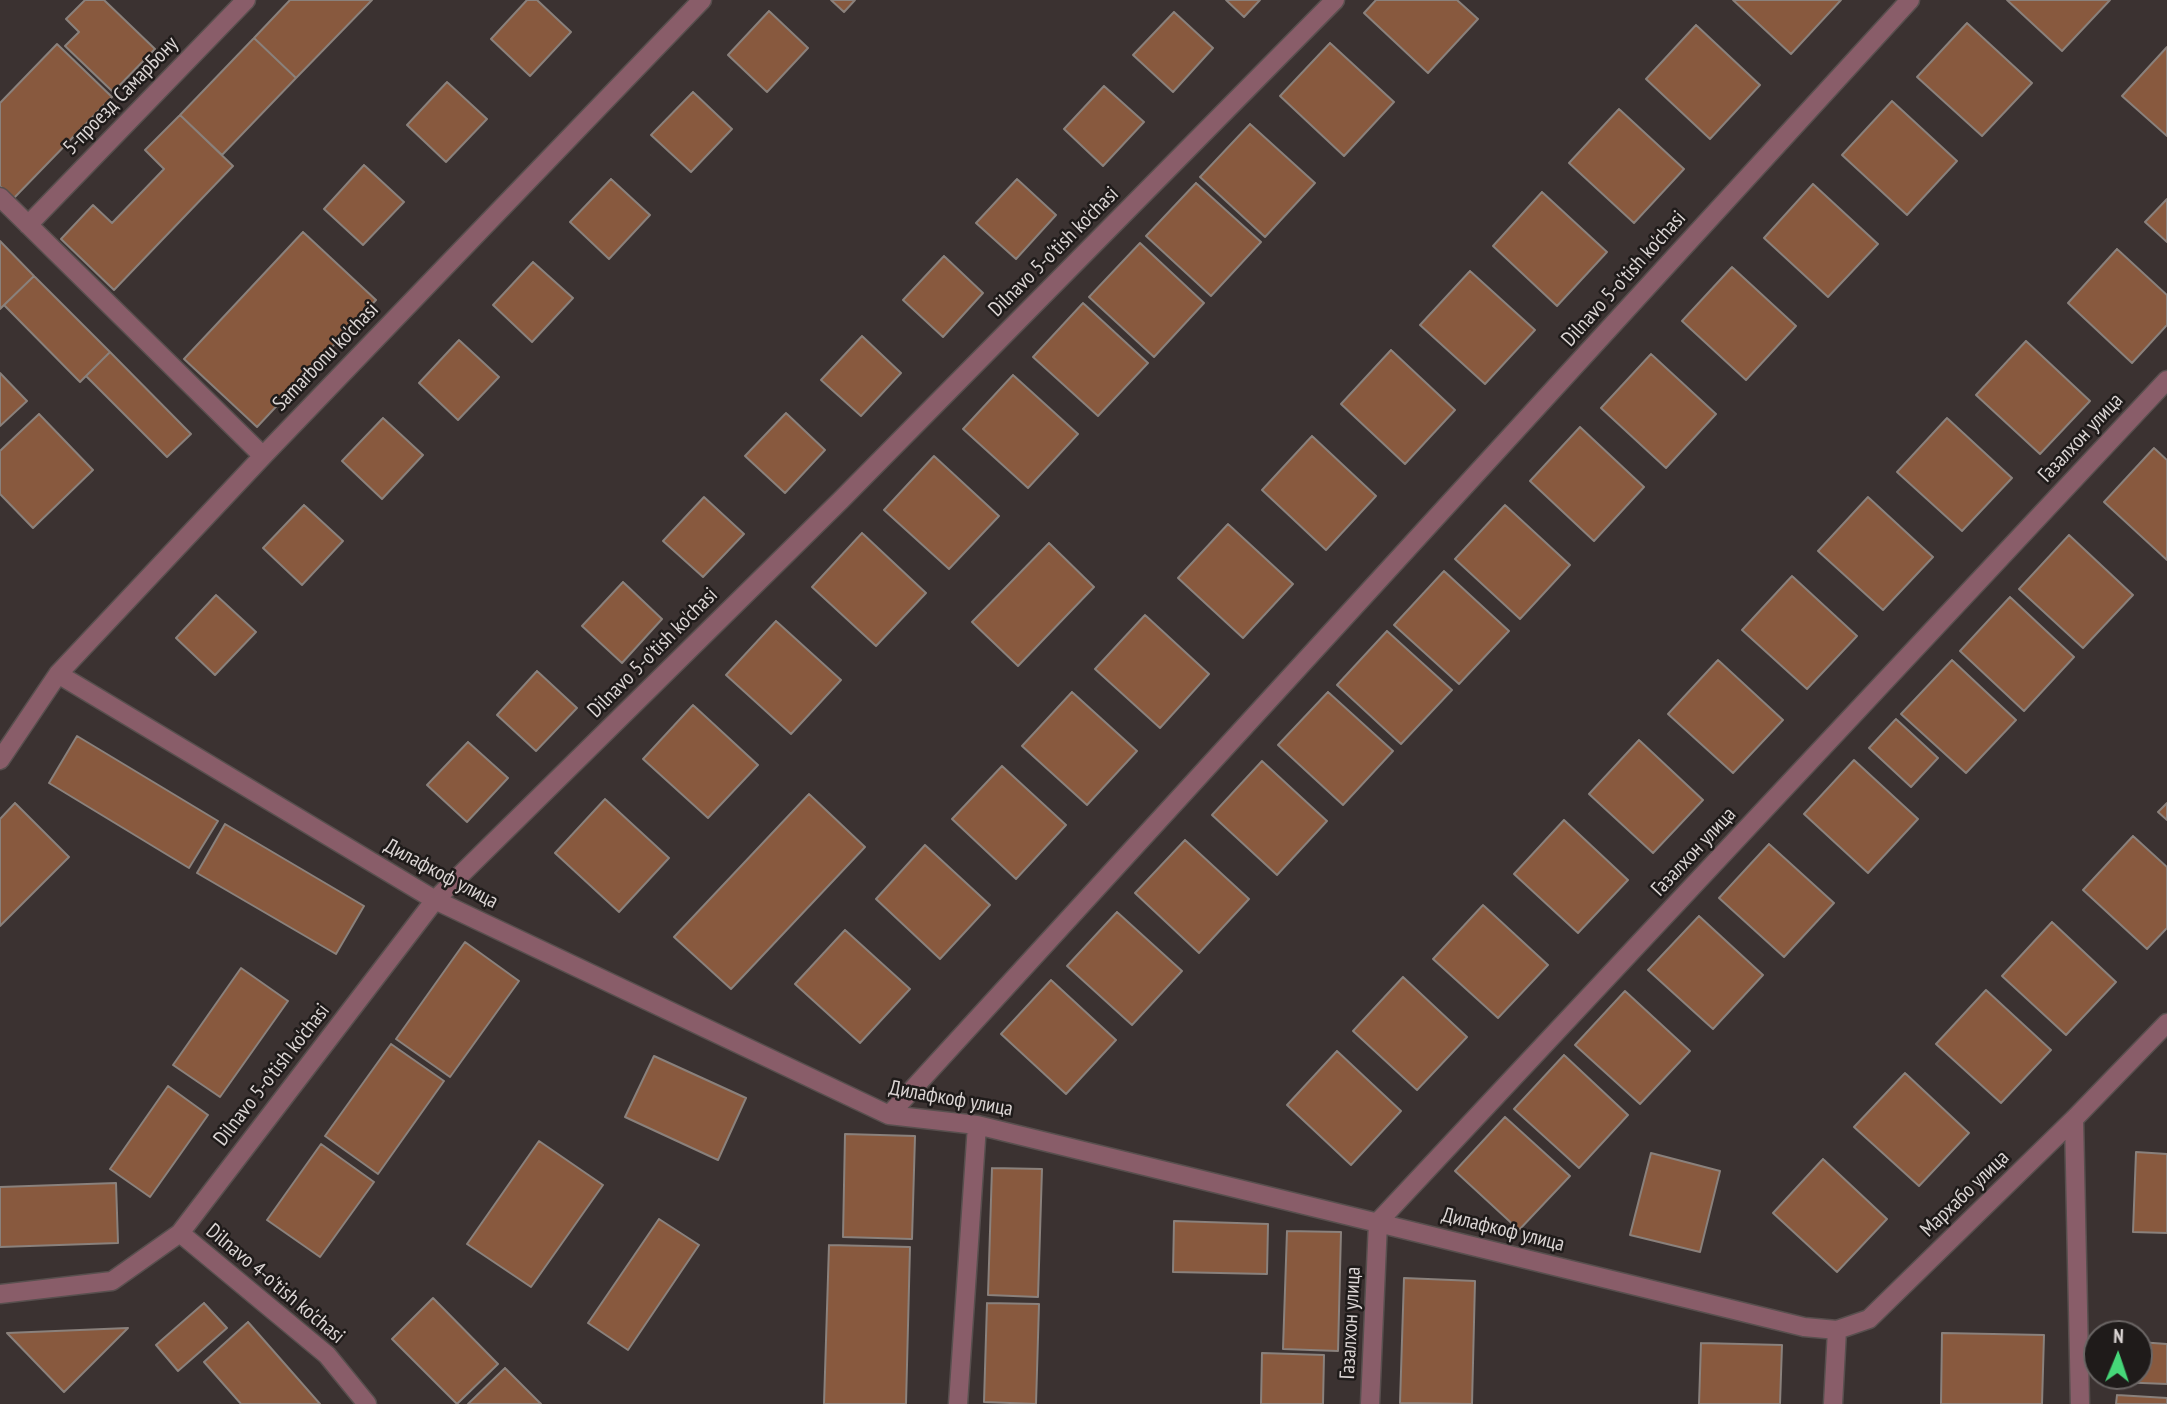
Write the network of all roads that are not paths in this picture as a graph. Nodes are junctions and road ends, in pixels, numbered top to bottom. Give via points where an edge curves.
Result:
1 (246, 0) edge
2 (702, 0) edge
3 (1335, 0) edge
4 (1910, 0) edge
5 (0, 197) edge
6 (28, 225) junction
7 (2167, 380) edge
8 (262, 456) junction
9 (58, 674) junction
10 (0, 760) edge
11 (435, 900) junction
12 (2167, 1023) edge
13 (889, 1115) junction
14 (2074, 1119) junction
15 (977, 1125) junction
16 (1378, 1222) junction
17 (180, 1233) junction
18 (0, 1294) edge
19 (1837, 1330) junction
20 (367, 1404) edge
21 (958, 1404) edge
22 (1370, 1404) edge
23 (1833, 1404) edge
24 (2080, 1404) edge

1 - 6 street, 5-проезд СамарБону
2 - 8 street, Samarbonu ko'chasi
3 - 11 street, Dilnavo 5-o'tish ko'chasi via 841,500
4 - 13 street, Dilnavo 5-o'tish ko'chasi
5 - 6 street
6 - 8 street
7 - 16 street, Газалхон улица
8 - 9 street, Samarbonu ko'chasi
9 - 10 street, Samarbonu ko'chasi
9 - 11 street, Дилафкоф улица
11 - 13 street, Дилафкоф улица
11 - 17 street, Dilnavo 5-o'tish ko'chasi
12 - 14 street, Мархабо улица
13 - 15 street, Дилафкоф улица
14 - 19 street, Мархабо улица via 1868,1319
14 - 24 street
15 - 16 street, Дилафкоф улица
15 - 21 street
16 - 19 street, Дилафкоф улица via 1804,1327
16 - 22 street, Газалхон улица
17 - 18 street, Dilnavo 5-o'tish ko'chasi via 111,1281
17 - 20 street, Dilnavo 4-o'tish ko'chasi via 327,1355
19 - 23 street

